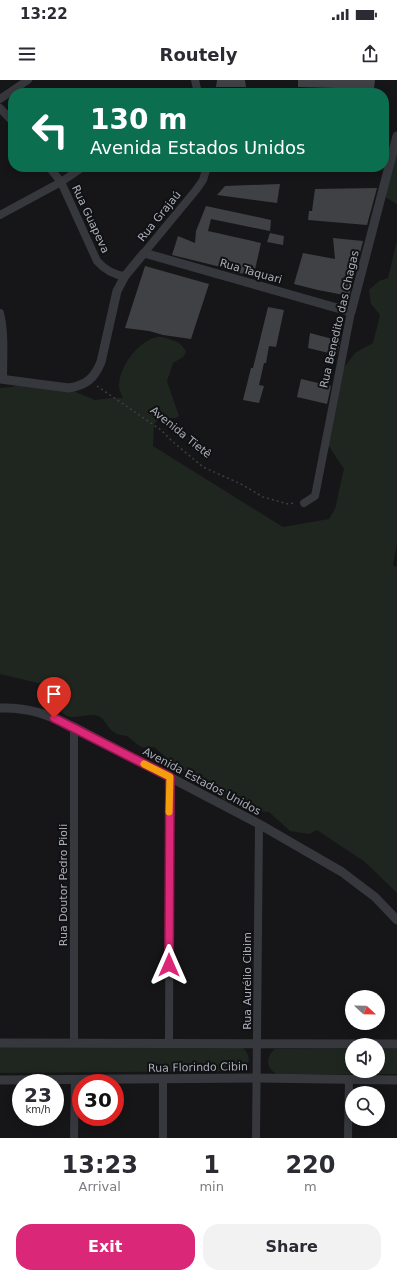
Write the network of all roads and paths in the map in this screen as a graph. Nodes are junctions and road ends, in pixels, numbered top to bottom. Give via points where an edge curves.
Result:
1 (28, 80) edge
2 (16, 88) edge
3 (0, 108) edge
4 (8, 117) edge
5 (397, 136) edge
6 (389, 167) edge
7 (53, 172) edge
8 (76, 172) edge
9 (205, 172) edge
10 (388, 172) edge
11 (61, 182) junction
12 (0, 215) edge
13 (144, 253) junction
14 (125, 276) junction
15 (351, 312) junction
16 (0, 313) edge
17 (1, 379) edge
18 (89, 381) junction
19 (304, 503) joint
20 (0, 708) edge
21 (74, 728) junction
22 (170, 777) junction
23 (259, 824) junction
24 (397, 920) edge
25 (0, 1043) edge
26 (74, 1043) junction
27 (169, 1044) junction
28 (257, 1044) junction
29 (397, 1044) edge
30 (257, 1078) junction
31 (124, 1079) edge
32 (163, 1079) junction
33 (349, 1079) junction
34 (0, 1080) edge
35 (72, 1080) edge
36 (397, 1080) edge
37 (74, 1126) edge
38 (74, 1138) edge
39 (163, 1138) edge
40 (256, 1138) edge
41 (348, 1138) edge

1 - 2 street
3 - 4 street
5 - 6 street, Rua Benedito das Chagas
7 - 11 street, Rua Guapeva
8 - 11 street
9 - 13 street, Rua Grajaú via 196,190
10 - 15 street, Rua Benedito das Chagas
11 - 12 street
11 - 14 street, Rua Guapeva via 97,261 110,272
13 - 14 street, Rua Grajaú
13 - 15 street, Rua Taquari
14 - 18 street via 117,291 101,362
15 - 19 street, Rua Benedito das Chagas via 315,496
16 - 17 street via 3,340
17 - 18 street via 69,388
18 - 19 path, Avenida Tietê via 161,430 203,467 263,497 288,504
20 - 21 street, Avenida Estados Unidos via 17,707 44,714
21 - 22 street, Avenida Estados Unidos
21 - 26 street, Rua Doutor Pedro Pioli
22 - 23 street, Avenida Estados Unidos
22 - 27 street
23 - 24 street, Avenida Estados Unidos via 342,872 374,897
23 - 28 street, Rua Aurélio Cibim
25 - 26 street, Rua Florindo Cibin
26 - 27 street, Rua Florindo Cibin
27 - 28 street, Rua Florindo Cibin
28 - 29 street, Rua Florindo Cibin
28 - 30 street, Rua Aurélio Cibim
30 - 32 street, Rua Florindo Cibin
30 - 33 street, Rua Florindo Cibin
30 - 40 street, Rua Aurélio Cibim
31 - 32 street, Rua Florindo Cibin
32 - 39 street
33 - 36 street, Rua Florindo Cibin
33 - 41 street
34 - 35 street, Rua Florindo Cibin
37 - 38 street

